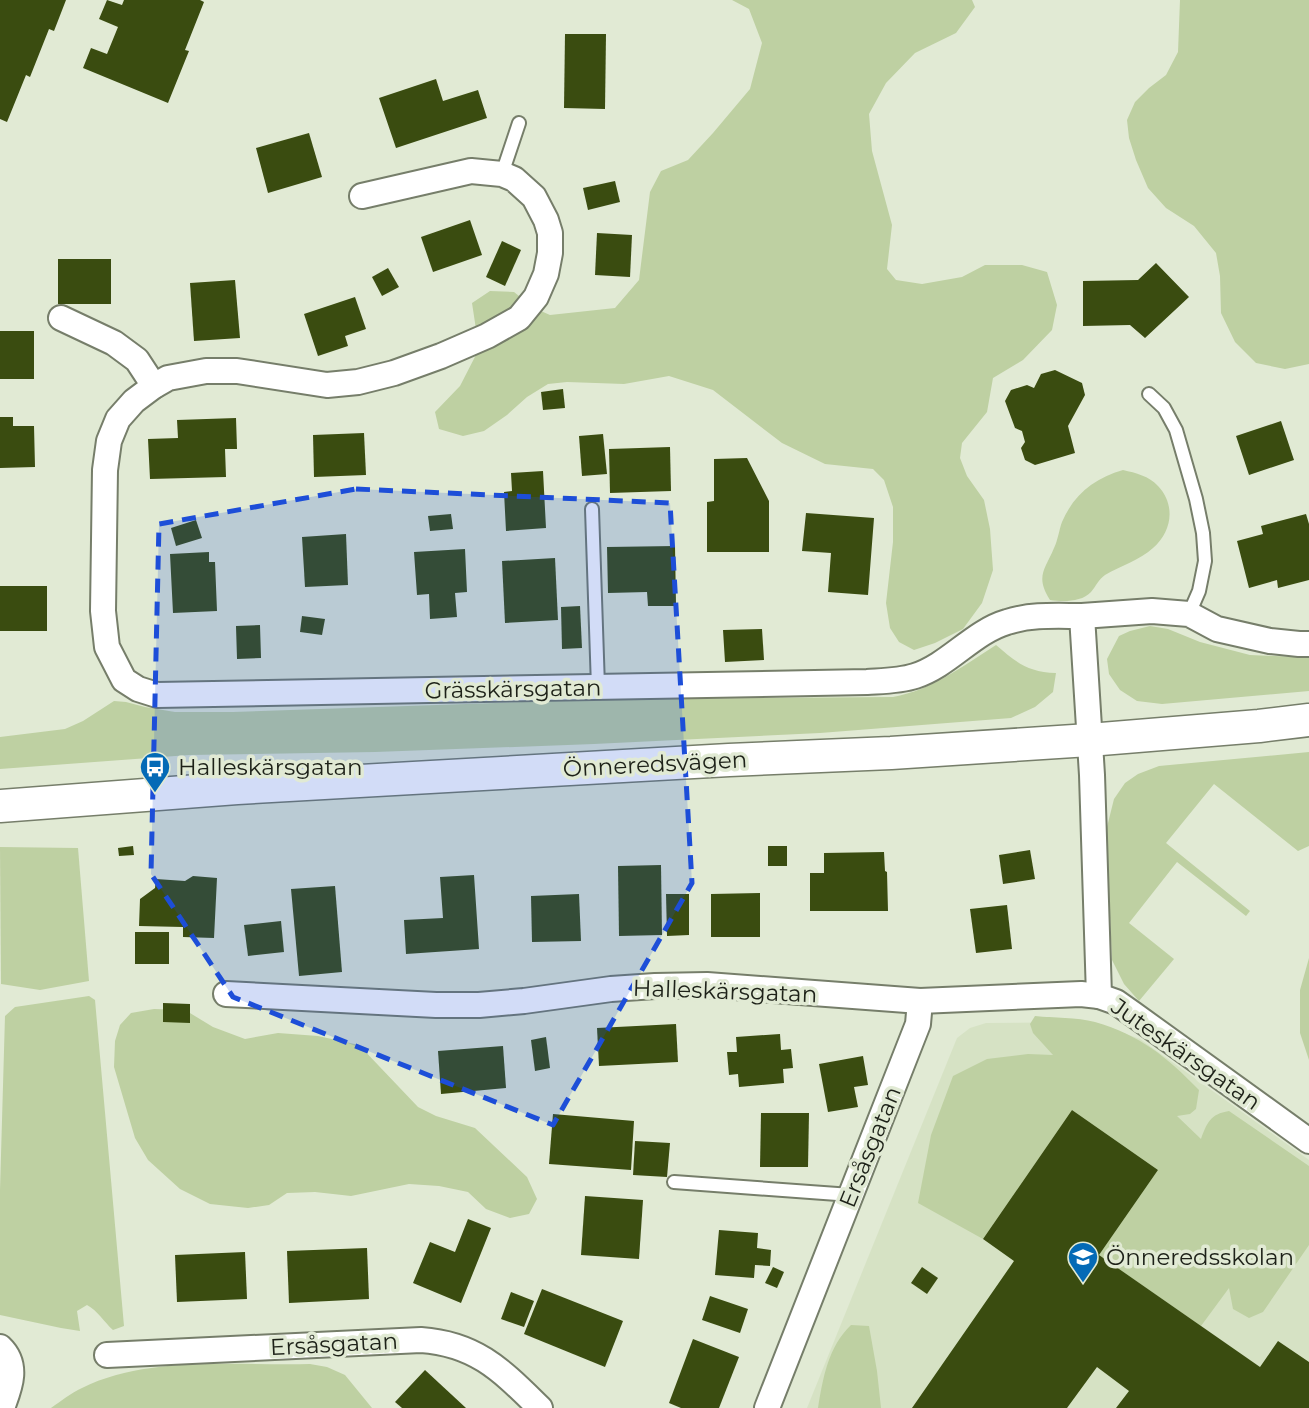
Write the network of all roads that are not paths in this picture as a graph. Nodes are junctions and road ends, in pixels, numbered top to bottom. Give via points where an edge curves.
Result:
1 (519, 123) dead end
2 (502, 174) junction
3 (362, 196) dead end
4 (61, 318) dead end
5 (154, 386) junction
6 (1149, 394) dead end
7 (592, 509) dead end
8 (1189, 614) junction
9 (1082, 617) junction
10 (1309, 643) edge
11 (598, 687) junction
12 (1309, 720) edge
13 (1089, 740) junction
14 (0, 806) edge
15 (226, 994) dead end
16 (1099, 996) junction
17 (920, 1001) junction
18 (1309, 1141) edge
19 (674, 1182) dead end
20 (851, 1195) junction
21 (0, 1348) edge
22 (107, 1355) dead end
23 (2, 1408) edge
24 (540, 1408) edge
25 (767, 1408) edge

1 - 2 lane
2 - 3 street via 471,171
2 - 5 street, Grässkärsgatan via 534,197 550,233 546,274 536,297 519,318 442,356 358,382 327,385 206,370 168,378
4 - 5 street via 114,343 136,360
5 - 11 street, Grässkärsgatan via 118,419 105,470 103,611 107,647 124,680 157,695
6 - 8 lane via 1164,408 1176,430 1203,533 1205,561
7 - 11 lane
8 - 9 street, Grässkärsgatan via 1152,611
8 - 10 street via 1217,629 1270,641
9 - 11 street, Grässkärsgatan via 1006,622 943,662 916,676 897,679
9 - 13 street
12 - 13 street, Önneredsvägen
13 - 14 street, Önneredsvägen via 237,788
13 - 16 street, Juteskärsgatan
15 - 17 street, Halleskärsgatan via 479,1005 611,989 707,985
16 - 17 street, Halleskärsgatan
16 - 18 street, Juteskärsgatan via 1154,1028
17 - 20 street, Ersåsgatan via 918,1024
19 - 20 lane
20 - 25 street, Ersåsgatan
21 - 23 street via 13,1371
22 - 24 street, Ersåsgatan via 439,1341 498,1368

